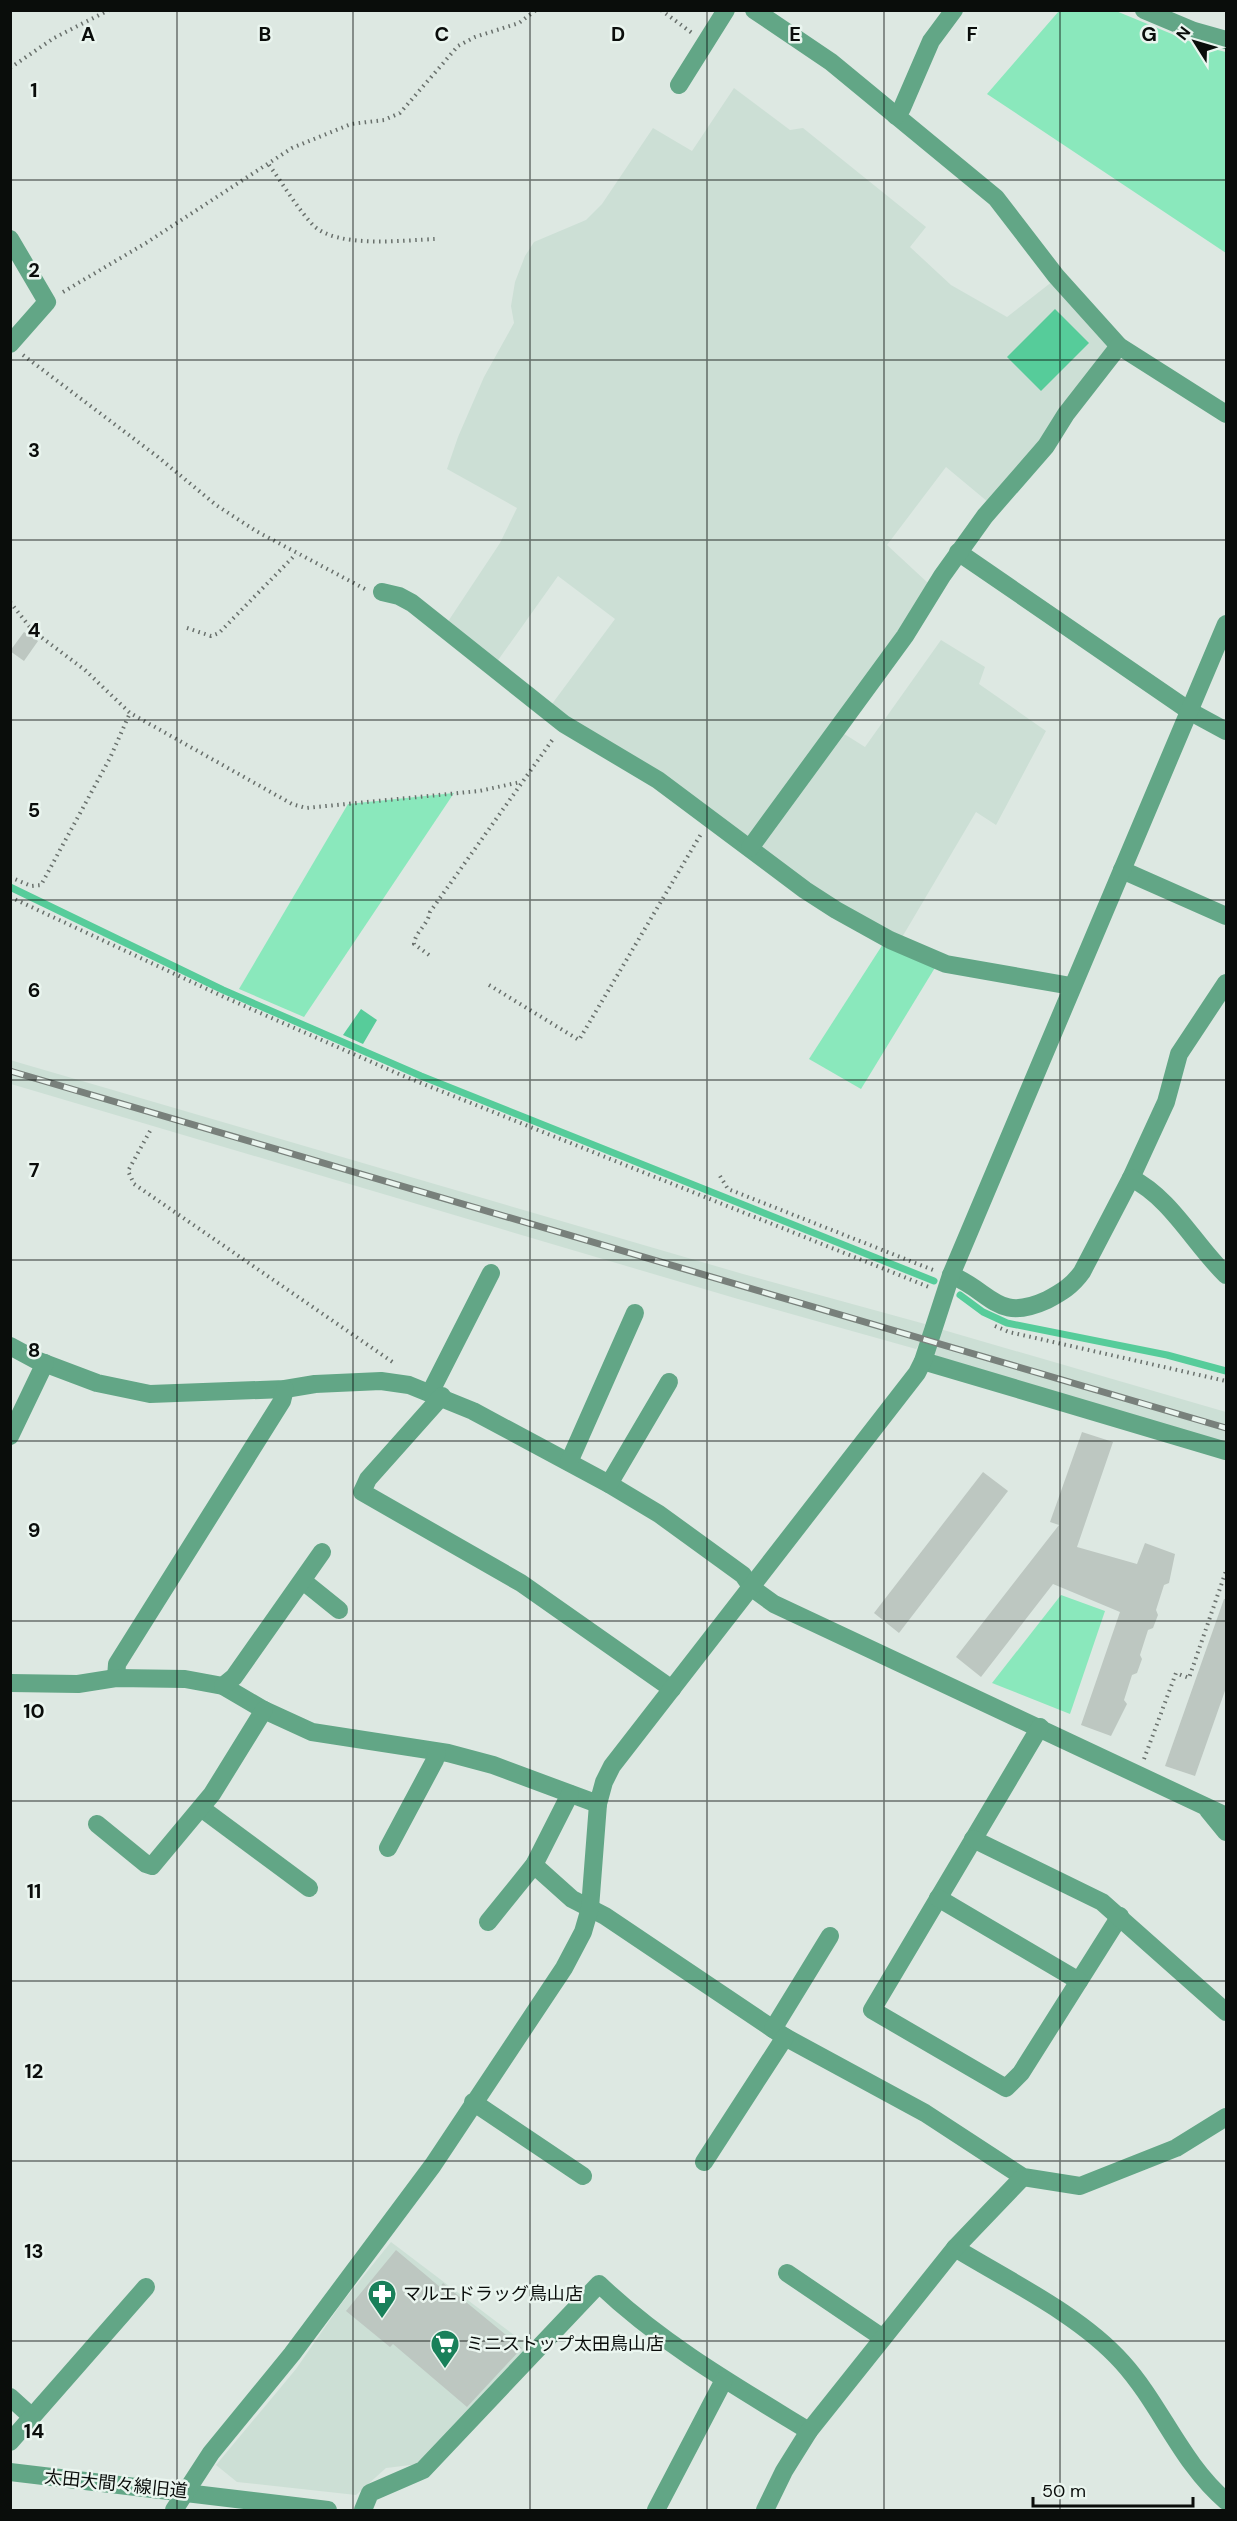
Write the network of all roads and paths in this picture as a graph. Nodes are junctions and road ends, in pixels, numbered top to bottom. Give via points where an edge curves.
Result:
1 (109, 10) edge
2 (536, 10) edge
3 (660, 10) edge
4 (726, 10) edge
5 (754, 10) edge
6 (954, 10) edge
7 (1144, 10) edge
8 (1227, 39) edge
9 (705, 42) junction
10 (10, 68) edge
11 (679, 85) dead end
12 (896, 116) junction
13 (269, 165) junction
14 (10, 239) edge
15 (436, 239) dead end
16 (46, 302) junction
17 (1119, 346) junction
18 (15, 349) edge
19 (1227, 414) edge
20 (958, 552) junction
21 (296, 554) junction
22 (382, 592) joint
23 (10, 603) edge
24 (1227, 624) edge
25 (187, 628) dead end
26 (130, 712) junction
27 (1191, 712) junction
28 (564, 724) junction
29 (1227, 731) edge
30 (521, 782) junction
31 (709, 818) junction
32 (750, 848) junction
33 (1122, 870) junction
34 (10, 877) edge
35 (10, 897) edge
36 (1227, 916) edge
37 (429, 955) dead end
38 (1227, 983) edge
39 (489, 985) dead end
40 (1071, 986) junction
41 (150, 1131) dead end
42 (720, 1176) dead end
43 (1131, 1178) junction
44 (491, 1273) dead end
45 (951, 1275) junction
46 (1227, 1275) edge
47 (944, 1294) junction
48 (635, 1312) dead end
49 (989, 1323) dead end
50 (10, 1346) edge
51 (923, 1361) junction
52 (45, 1363) junction
53 (1227, 1381) edge
54 (669, 1382) dead end
55 (398, 1384) junction
56 (285, 1389) junction
57 (436, 1394) junction
58 (10, 1436) edge
59 (1227, 1451) edge
60 (568, 1462) junction
61 (609, 1484) junction
62 (322, 1552) dead end
63 (1227, 1571) edge
64 (303, 1581) junction
65 (752, 1588) junction
66 (339, 1610) dead end
67 (117, 1678) junction
68 (10, 1683) edge
69 (223, 1686) junction
70 (672, 1689) junction
71 (264, 1710) junction
72 (1040, 1727) junction
73 (437, 1752) junction
74 (1144, 1760) dead end
75 (570, 1794) junction
76 (598, 1804) junction
77 (201, 1808) junction
78 (1207, 1808) junction
79 (1227, 1816) edge
80 (98, 1824) dead end
81 (1227, 1832) edge
82 (973, 1839) junction
83 (388, 1848) dead end
84 (534, 1865) junction
85 (309, 1888) dead end
86 (938, 1898) junction
87 (590, 1908) junction
88 (1120, 1916) junction
89 (489, 1922) dead end
90 (830, 1936) dead end
91 (1079, 1981) junction
92 (1227, 2012) edge
93 (779, 2033) junction
94 (473, 2102) junction
95 (1227, 2117) edge
96 (704, 2162) dead end
97 (583, 2176) dead end
98 (1023, 2177) junction
99 (955, 2248) junction
100 (787, 2273) dead end
101 (146, 2287) dead end
102 (883, 2338) junction
103 (724, 2380) junction
104 (10, 2397) edge
105 (31, 2416) junction
106 (809, 2431) junction
107 (10, 2442) edge
108 (10, 2472) edge
109 (185, 2492) junction
110 (1227, 2501) edge
111 (174, 2511) edge
112 (328, 2511) edge
113 (363, 2511) edge
114 (656, 2511) edge
115 (765, 2511) edge

1 - 10 path via 54,38
2 - 13 path via 519,23 458,46 400,114 351,124 292,148
3 - 9 path
4 - 9 street
5 - 12 street via 831,62
6 - 12 street via 931,41
7 - 8 street via 1194,31
9 - 11 street
12 - 17 street via 996,198 1056,276
13 - 15 path via 314,226 326,234 363,241
13 - 16 path
14 - 16 street
16 - 18 street
17 - 19 street
17 - 20 street via 1046,446
18 - 21 path via 216,505
20 - 27 street
20 - 32 street via 905,636
21 - 22 path via 361,588
21 - 25 path via 219,633 211,636
22 - 28 street via 412,603
23 - 26 path via 33,631 85,670
24 - 27 street
26 - 30 path via 292,804 306,808 479,791
26 - 34 path via 110,758 41,885 31,886
27 - 29 street
27 - 33 street
28 - 30 path
28 - 31 street via 658,780
30 - 37 path via 415,939 414,945
31 - 32 street
31 - 39 path via 579,1040
32 - 40 street via 828,905 916,952 946,964
33 - 36 street
33 - 40 street
35 - 47 path via 401,1075
38 - 43 street via 1179,1054 1166,1102
40 - 45 street
41 - 55 path via 128,1172 134,1184 393,1361
42 - 45 path via 728,1189
43 - 45 street via 1082,1272 1074,1285 1063,1292 1030,1307 1006,1308
43 - 46 street via 1162,1201
44 - 57 street
45 - 47 street
47 - 51 street
48 - 60 street
49 - 53 path via 1009,1332
50 - 52 street
51 - 59 street
51 - 65 street
52 - 56 street via 97,1383 150,1394
52 - 58 street
54 - 61 street
55 - 56 street via 381,1381
55 - 57 street
56 - 67 street via 282,1401 117,1664
57 - 60 street
57 - 70 street via 368,1479 362,1492 521,1583
60 - 61 street
61 - 65 street via 659,1514 743,1575
62 - 64 street
63 - 74 path via 1189,1678 1176,1673
64 - 66 street
64 - 69 street via 234,1677
65 - 70 street
65 - 72 street via 774,1604
67 - 68 street via 78,1684
67 - 69 street via 185,1679
69 - 71 street
70 - 76 street via 612,1766
71 - 73 street via 312,1732
71 - 77 street
72 - 78 street
72 - 82 street
73 - 75 street via 493,1765
73 - 83 street
75 - 76 street
75 - 84 street
76 - 87 street
77 - 80 street via 152,1866
77 - 85 street
78 - 79 street
78 - 81 street
82 - 86 street
82 - 88 street via 1102,1902
84 - 87 street via 572,1899
84 - 89 street
86 - 91 street
86 - 91 street via 872,2010 882,2016 1006,2088 1021,2073
87 - 93 street
87 - 94 street via 583,1932 564,1968
88 - 91 street
88 - 92 street
90 - 93 street
93 - 96 street
93 - 98 street via 925,2113
94 - 97 street
94 - 109 street via 433,2165 292,2355 211,2452
95 - 98 street via 1176,2148 1080,2186
98 - 99 street
99 - 102 street
99 - 110 street via 1075,2322 1122,2361 1187,2457
100 - 102 street
101 - 105 street
102 - 106 street
103 - 106 street
103 - 113 street via 636,2319 600,2284 423,2470 370,2493
103 - 114 street
104 - 105 street
105 - 107 street
106 - 115 street
108 - 109 street, 太田大間々線旧道
109 - 111 street
109 - 112 street, 太田大間々線旧道

